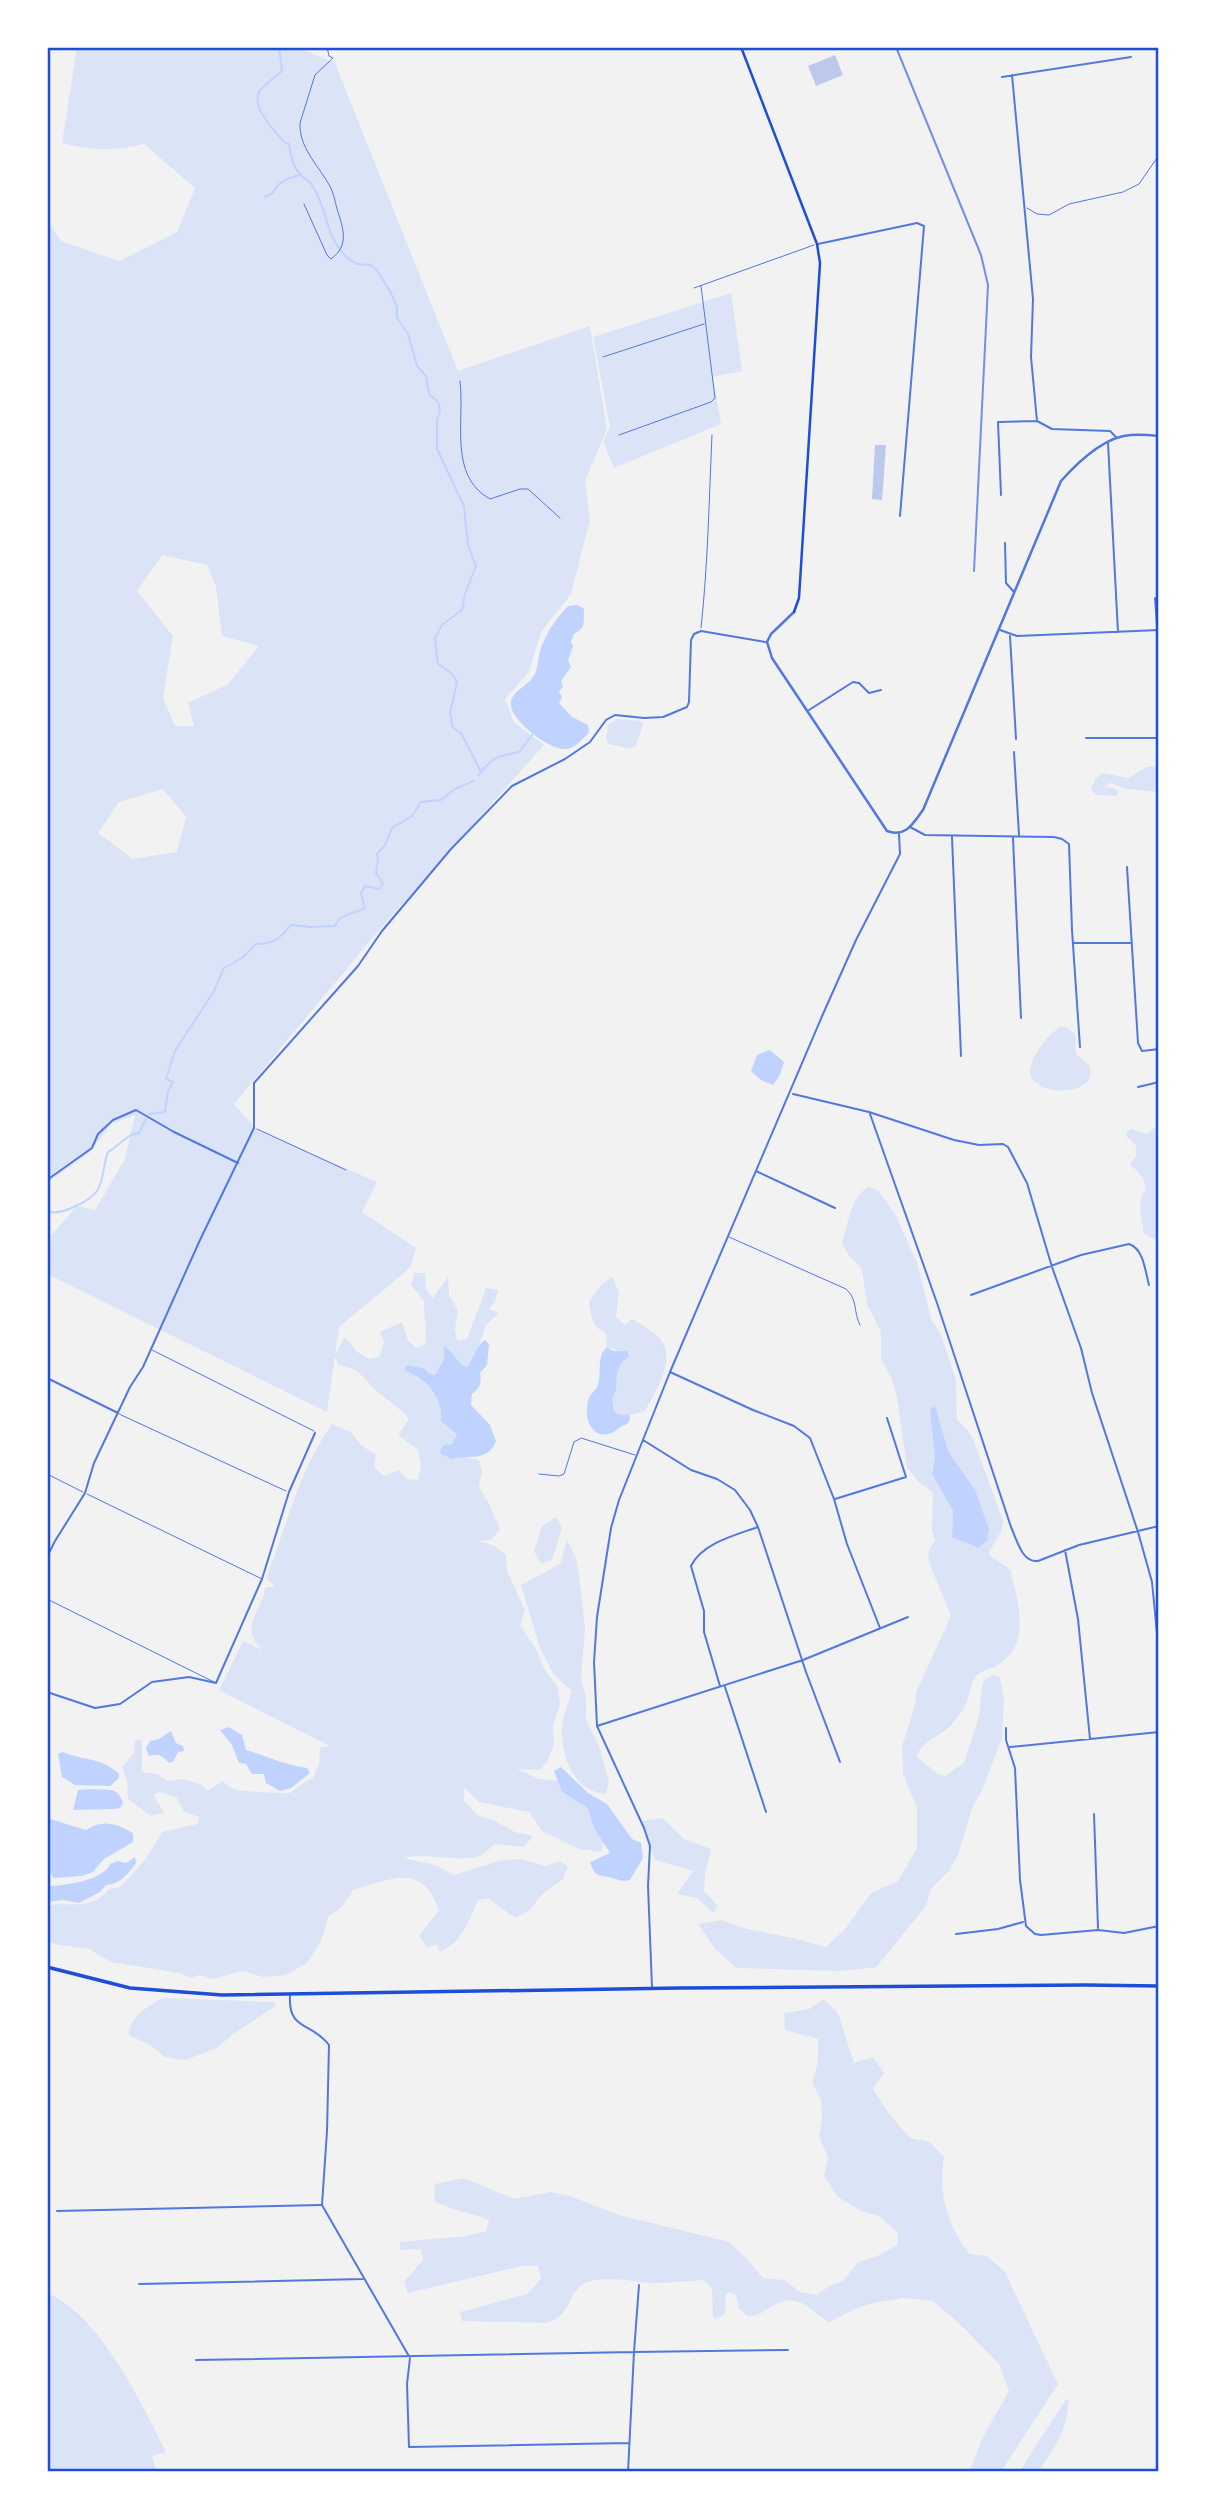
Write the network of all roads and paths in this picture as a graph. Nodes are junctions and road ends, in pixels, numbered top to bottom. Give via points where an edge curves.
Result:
1 (327, 47) edge
2 (741, 47) edge
3 (1131, 57) dead end
4 (1012, 75) junction
5 (1002, 77) dead end
6 (1159, 155) edge
7 (303, 204) dead end
8 (1023, 206) junction
9 (817, 244) junction
10 (701, 286) junction
11 (694, 288) dead end
12 (706, 323) junction
13 (603, 357) dead end
14 (460, 382) dead end
15 (1037, 421) junction
16 (619, 435) dead end
17 (712, 435) dead end
18 (1159, 436) edge
19 (1117, 438) junction
20 (1108, 442) junction
21 (1001, 495) dead end
22 (900, 516) dead end
23 (560, 518) dead end
24 (1005, 543) dead end
25 (1014, 592) junction
26 (1156, 598) dead end
27 (794, 612) joint
28 (998, 629) junction
29 (1158, 630) edge
30 (701, 631) junction
31 (1118, 632) junction
32 (1010, 635) junction
33 (767, 642) junction
34 (1159, 653) edge
35 (881, 690) dead end
36 (809, 709) junction
37 (1086, 738) dead end
38 (1159, 738) edge
39 (1016, 739) dead end
40 (1014, 752) dead end
41 (910, 827) junction
42 (899, 833) junction
43 (952, 836) junction
44 (1013, 837) junction
45 (1019, 837) junction
46 (1127, 867) dead end
47 (1073, 943) junction
48 (1132, 943) junction
49 (1021, 1018) dead end
50 (1080, 1047) dead end
51 (1159, 1049) edge
52 (961, 1056) dead end
53 (1159, 1082) edge
54 (1138, 1087) dead end
55 (791, 1093) junction
56 (869, 1112) junction
57 (254, 1128) junction
58 (239, 1163) junction
59 (346, 1170) dead end
60 (756, 1171) junction
61 (47, 1180) edge
62 (835, 1208) dead end
63 (729, 1237) junction
64 (1052, 1267) junction
65 (1149, 1284) dead end
66 (971, 1296) dead end
67 (860, 1325) dead end
68 (151, 1350) junction
69 (670, 1372) junction
70 (47, 1378) edge
71 (119, 1413) junction
72 (887, 1418) dead end
73 (315, 1433) joint
74 (643, 1440) junction
75 (637, 1456) junction
76 (47, 1474) edge
77 (539, 1474) dead end
78 (289, 1492) junction
79 (85, 1493) junction
80 (834, 1499) junction
81 (1159, 1526) edge
82 (758, 1527) junction
83 (1138, 1532) junction
84 (1065, 1549) junction
85 (47, 1557) edge
86 (262, 1579) junction
87 (47, 1599) edge
88 (908, 1617) dead end
89 (880, 1628) junction
90 (1159, 1654) edge
91 (803, 1660) junction
92 (216, 1683) junction
93 (724, 1685) junction
94 (720, 1687) junction
95 (47, 1692) edge
96 (597, 1726) junction
97 (1006, 1728) dead end
98 (1159, 1732) edge
99 (1090, 1739) junction
100 (1009, 1747) junction
101 (840, 1762) dead end
102 (766, 1812) dead end
103 (1094, 1814) dead end
104 (1024, 1922) junction
105 (1159, 1926) edge
106 (1098, 1930) junction
107 (956, 1934) dead end
108 (47, 1967) edge
109 (1159, 1986) edge
110 (652, 1989) junction
111 (290, 1996) junction
112 (322, 2205) junction
113 (57, 2211) dead end
114 (364, 2279) junction
115 (138, 2284) dead end
116 (639, 2286) dead end
117 (788, 2350) dead end
118 (634, 2352) junction
119 (410, 2358) junction
120 (196, 2360) dead end
121 (629, 2443) junction
122 (628, 2472) edge

1 - 7 lane via 333,58 315,75 300,132 329,184 345,232 344,242 331,259
2 - 9 main road
3 - 4 street
4 - 5 street
4 - 8 street
6 - 8 lane via 1139,184 1123,192 1069,204 1049,215
8 - 15 street via 1033,299 1031,357
9 - 10 lane
9 - 22 street via 917,223 924,226
9 - 27 main road via 820,262 799,598
10 - 11 lane
10 - 12 lane
12 - 13 lane
12 - 16 lane via 715,398
14 - 23 lane via 460,443 473,485 490,499 528,489
15 - 19 street via 1052,429 1110,431
15 - 21 street via 998,422
17 - 30 lane
18 - 19 street
19 - 20 street
20 - 25 street via 1061,481
20 - 31 street
24 - 25 street via 1006,583
25 - 28 street
26 - 29 street
27 - 33 street
28 - 32 street
28 - 41 street via 923,810
29 - 31 street
29 - 34 street
30 - 33 street
30 - 57 street via 691,640 687,707 663,717 615,715 590,742 512,786 451,849 358,966 254,1083
31 - 32 street
32 - 39 street
33 - 36 street via 776,664
35 - 36 street via 872,694 853,682
36 - 42 street via 887,831
37 - 38 street
40 - 45 street
41 - 42 street
41 - 43 street via 925,835
42 - 55 street via 900,854 856,940
43 - 44 street
43 - 52 street
44 - 45 street
44 - 49 street
45 - 47 street via 1062,839 1069,845
46 - 48 street
47 - 48 street
47 - 50 street
48 - 51 street via 1138,1043 1142,1051
53 - 54 street
55 - 56 street
55 - 60 street
56 - 64 street via 954,1140 1003,1144 1013,1153 1027,1183
56 - 84 street via 1010,1527 1028,1561
57 - 58 street
57 - 59 lane
58 - 61 street via 136,1110 113,1120 98,1134 92,1148
58 - 68 street
60 - 62 street
60 - 63 street
63 - 67 lane via 846,1289 855,1302
63 - 69 street
64 - 65 street via 1090,1252 1134,1244
64 - 66 street
64 - 83 street
68 - 71 street
68 - 73 lane
69 - 74 street
69 - 80 street via 803,1432
70 - 71 street
71 - 78 lane
71 - 79 street
72 - 80 street via 906,1477
73 - 78 street
74 - 75 street
74 - 82 street via 685,1467 735,1490
75 - 77 lane via 581,1437 574,1442 564,1474
75 - 96 street via 619,1500 603,1573 594,1662
76 - 79 lane
78 - 86 street
79 - 85 street
79 - 86 lane
80 - 89 street
81 - 83 street
82 - 91 street
82 - 94 street via 727,1538 694,1559 691,1566
83 - 84 street
83 - 90 street via 1152,1582
84 - 99 street via 1078,1619
86 - 92 street
87 - 92 lane
88 - 89 street
89 - 91 street
91 - 93 street
91 - 101 street
92 - 95 street via 189,1677 152,1682 120,1704 95,1708
93 - 94 street
93 - 102 street
94 - 96 street
96 - 110 street via 650,1846
97 - 100 street
98 - 99 street
99 - 100 street
100 - 104 street via 1016,1779
103 - 106 street
104 - 106 street via 1041,1935
104 - 107 street
105 - 106 street via 1124,1933
108 - 111 highway via 130,1988
109 - 110 highway
110 - 111 highway
111 - 112 street via 292,2018 323,2038 330,2050
112 - 113 street
112 - 114 street
114 - 115 street
114 - 119 street
116 - 118 street
117 - 118 street
118 - 119 street
118 - 121 street
119 - 120 street
119 - 121 street via 409,2447
121 - 122 street

